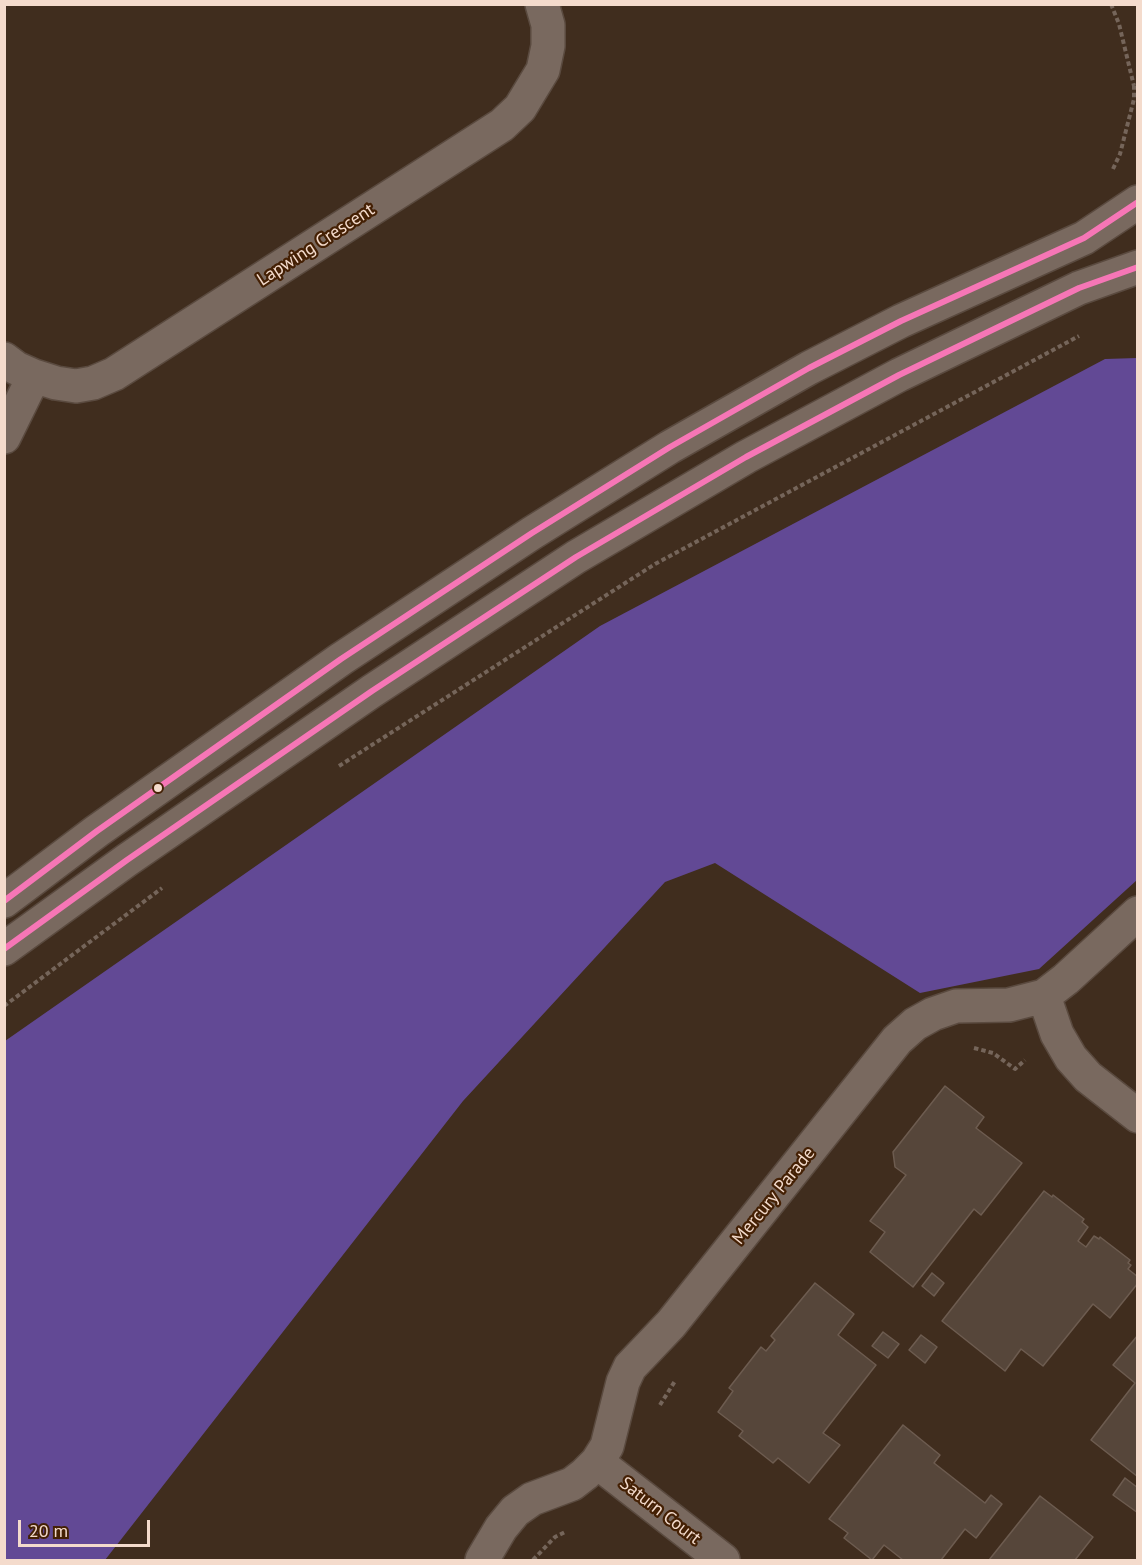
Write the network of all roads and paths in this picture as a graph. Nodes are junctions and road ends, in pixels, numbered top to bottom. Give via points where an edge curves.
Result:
1 (542, 4) edge
2 (1111, 4) edge
3 (1134, 86) dead end
4 (1137, 202) edge
5 (1137, 267) edge
6 (1086, 332) dead end
7 (4, 359) edge
8 (34, 376) junction
9 (4, 437) edge
10 (338, 766) dead end
11 (167, 884) dead end
12 (4, 901) edge
13 (1137, 913) edge
14 (4, 949) edge
15 (1044, 996) junction
16 (4, 1006) edge
17 (1057, 1034) junction
18 (965, 1048) dead end
19 (1137, 1116) edge
20 (676, 1379) dead end
21 (658, 1410) dead end
22 (597, 1462) junction
23 (573, 1527) dead end
24 (482, 1560) edge
25 (533, 1560) edge
26 (723, 1560) edge

1 - 8 main road, Lapwing Crescent via 548,25 543,70 520,108 502,125 114,374 76,387
2 - 3 path
4 - 12 main road via 1084,238 901,321 670,447 341,658
5 - 14 main road via 1079,288 899,375 746,457 576,557 372,691
6 - 10 path via 655,564
7 - 8 main road, Lapwing Crescent
8 - 9 main road
11 - 16 path
13 - 15 main road, Mercury Parade
15 - 17 main road
15 - 22 main road, Mercury Parade via 1009,1005 956,1006 915,1024 897,1040 671,1324 630,1367 607,1446
17 - 18 path via 1015,1070 993,1053
17 - 19 main road via 1088,1077
20 - 21 path
22 - 24 main road, Mercury Parade via 572,1484 532,1499 515,1511
22 - 26 main road, Saturn Court
23 - 25 path via 555,1537

